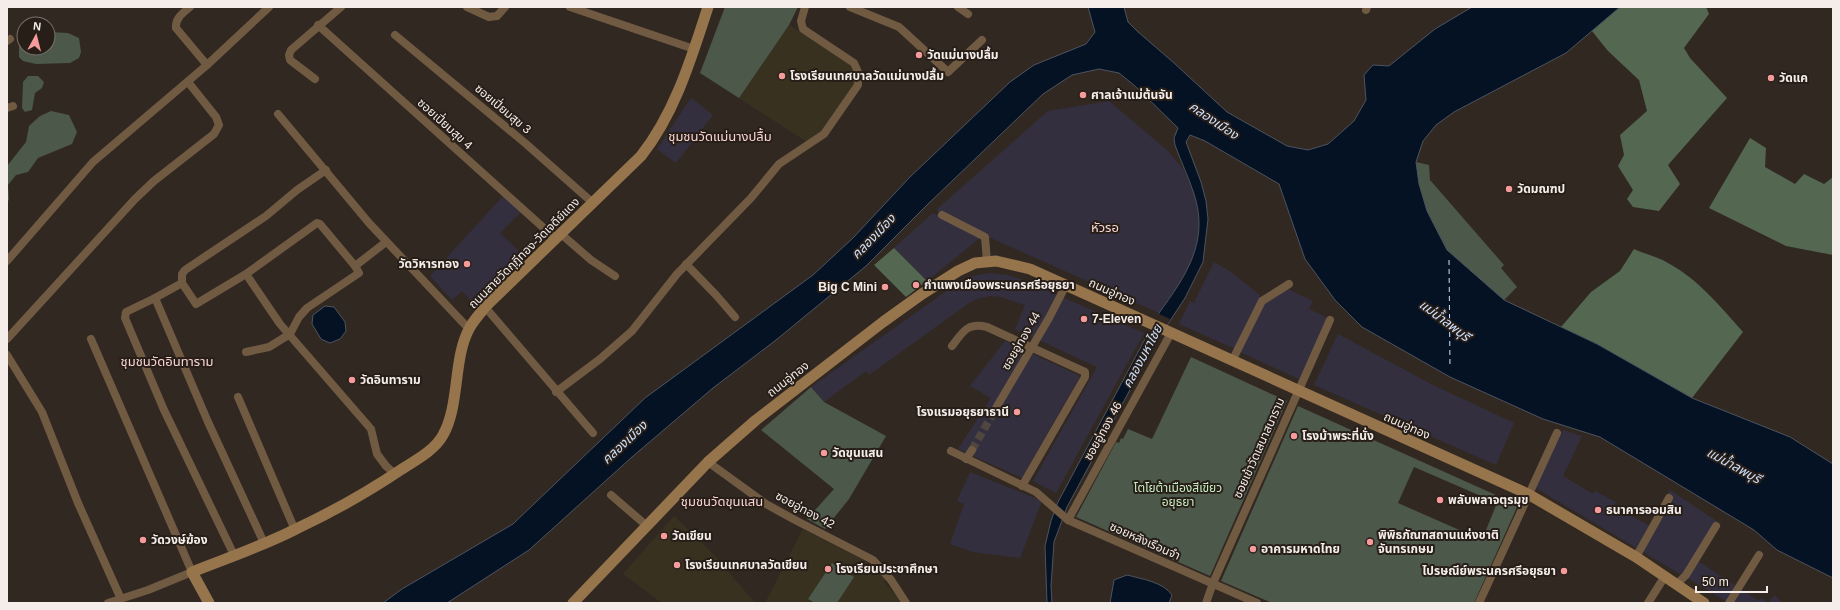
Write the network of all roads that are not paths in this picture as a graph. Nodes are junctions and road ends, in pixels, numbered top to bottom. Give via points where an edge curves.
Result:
1 (190, 7) edge
2 (269, 7) edge
3 (341, 7) edge
4 (467, 7) edge
5 (504, 7) edge
6 (570, 7) edge
7 (708, 7) edge
8 (805, 7) edge
9 (850, 7) edge
10 (958, 7) edge
11 (968, 14) dead end
12 (318, 25) junction
13 (395, 35) dead end
14 (982, 40) dead end
15 (694, 49) junction
16 (207, 65) junction
17 (315, 79) dead end
18 (188, 82) junction
19 (278, 114) dead end
20 (326, 170) junction
21 (593, 203) junction
22 (942, 215) dead end
23 (558, 237) junction
24 (386, 242) junction
25 (7, 261) edge
26 (987, 261) junction
27 (686, 264) junction
28 (354, 266) junction
29 (246, 274) junction
30 (615, 276) dead end
31 (182, 283) junction
32 (1289, 284) dead end
33 (1066, 285) junction
34 (155, 298) junction
35 (485, 307) junction
36 (734, 318) dead end
37 (1330, 320) dead end
38 (469, 329) junction
39 (1168, 331) junction
40 (290, 334) junction
41 (7, 339) edge
42 (91, 339) dead end
43 (952, 346) dead end
44 (1032, 347) junction
45 (246, 352) dead end
46 (7, 355) edge
47 (1232, 361) junction
48 (1297, 390) junction
49 (556, 392) junction
50 (238, 397) dead end
51 (996, 408) tunnel mouth
52 (593, 433) dead end
53 (1557, 433) dead end
54 (972, 450) tunnel mouth
55 (951, 451) dead end
56 (966, 459) junction
57 (708, 462) junction
58 (395, 474) junction
59 (1022, 486) junction
60 (1528, 494) junction
61 (611, 496) dead end
62 (1669, 498) dead end
63 (1066, 518) junction
64 (647, 526) junction
65 (1716, 526) dead end
66 (296, 530) junction
67 (264, 543) junction
68 (234, 555) junction
69 (1760, 556) dead end
70 (1636, 557) junction
71 (192, 572) junction
72 (1665, 576) junction
73 (1213, 583) junction
74 (1677, 584) junction
75 (122, 599) junction
76 (108, 603) edge
77 (209, 603) edge
78 (573, 603) edge
79 (906, 603) edge
80 (1206, 603) edge
81 (1257, 603) edge
82 (1479, 603) edge
83 (1648, 603) edge
84 (1704, 603) edge
85 (1729, 603) edge

1 - 16 street via 179,17 176,28
2 - 16 street
3 - 12 street
4 - 5 street via 489,17 497,16
6 - 15 street
7 - 15 main road, ถนนสายวัดกุฎีทอง-วัดเจดีย์แดง
8 - 27 street via 801,21 803,29 854,63 858,72 858,85 824,134 779,164 751,198
9 - 14 street via 899,27 948,72
10 - 11 street
12 - 17 street via 290,50 289,55 290,60
12 - 23 street, ซอยเปี่ยมสุข 4
13 - 21 street, ซอยเปี่ยมสุข 3
15 - 21 main road, ถนนสายวัดกุฎีทอง-วัดเจดีย์แดง via 671,107 647,148
16 - 18 street
18 - 25 street via 93,162
18 - 41 street via 216,117 219,126 214,134 135,199
19 - 20 street
20 - 24 street
20 - 31 street via 266,216 185,270 182,274
21 - 23 main road, ถนนสายวัดกุฎีทอง-วัดเจดีย์แดง
22 - 26 street via 985,237
23 - 30 street, ซอยเปี่ยมสุข 4
23 - 35 main road, ถนนสายวัดกุฎีทอง-วัดเจดีย์แดง
24 - 28 street
24 - 38 street
26 - 33 main road, ถนนอู่ทอง via 1030,269
26 - 57 main road, ถนนอู่ทอง via 975,263 958,271 883,322 756,420
27 - 36 street via 716,294
27 - 49 street via 632,331
28 - 29 street via 317,223
28 - 40 street via 359,273 307,308
29 - 31 street via 196,304
29 - 40 street via 266,305
31 - 34 street
32 - 47 street via 1262,301
33 - 39 main road, ถนนอู่ทอง
33 - 44 street, ซอยอู่ทอง 44
34 - 67 street
34 - 68 street via 126,312 125,318 164,410
35 - 38 main road, ถนนสายวัดกุฎีทอง-วัดเจดีย์แดง
35 - 49 street
37 - 48 street, ซอยเข้าวัดเสนาสนาราม
38 - 58 main road, ถนนสายวัดกุฎีทอง-วัดเจดีย์แดง via 452,411 443,436 433,447
39 - 47 main road, ถนนอู่ทอง
39 - 63 street, ซอยอู่ทอง 46
40 - 45 street via 269,346
40 - 58 street via 371,429 377,454
42 - 71 street
43 - 44 street via 966,328 976,324
44 - 51 street, ซอยอู่ทอง 44
44 - 59 street via 1085,374
46 - 75 street via 42,412 78,503
47 - 48 main road, ถนนอู่ทอง
48 - 60 main road, ถนนอู่ทอง
48 - 73 street, ซอยเข้าวัดเสนาสนาราม
49 - 52 street
50 - 66 street
53 - 60 street
54 - 56 street
55 - 56 street, ซอยหลังเรือนจำ
56 - 59 street, ซอยหลังเรือนจำ
57 - 64 main road, ถนนอู่ทอง
57 - 79 street, ซอยอู่ทอง 42 via 766,504 873,560 891,580
58 - 66 main road, ถนนสายวัดกุฎีทอง-วัดเจดีย์แดง
59 - 63 street, ซอยหลังเรือนจำ via 1036,492
60 - 70 main road, ถนนอู่ทอง
60 - 82 street
61 - 64 street
62 - 70 street
63 - 73 street, ซอยหลังเรือนจำ
64 - 78 main road, ถนนอู่ทอง
65 - 74 street via 1686,575
66 - 67 main road, ถนนสายวัดกุฎีทอง-วัดเจดีย์แดง
67 - 68 main road, ถนนสายวัดกุฎีทอง-วัดเจดีย์แดง
68 - 71 main road, ถนนสายวัดกุฎีทอง-วัดเจดีย์แดง
69 - 85 street
70 - 72 main road, ถนนอู่ทอง
71 - 75 street, ถนนสายวัดกุฎีทอง-วัดเจดีย์แดง
71 - 77 main road
72 - 74 main road, ถนนอู่ทอง
72 - 83 street
73 - 80 street, ซอยเข้าวัดเสนาสนาราม
73 - 81 street, ซอยหลังเรือนจำ
74 - 84 main road, ถนนอู่ทอง
75 - 76 street, ถนนสายวัดกุฎีทอง-วัดเจดีย์แดง

